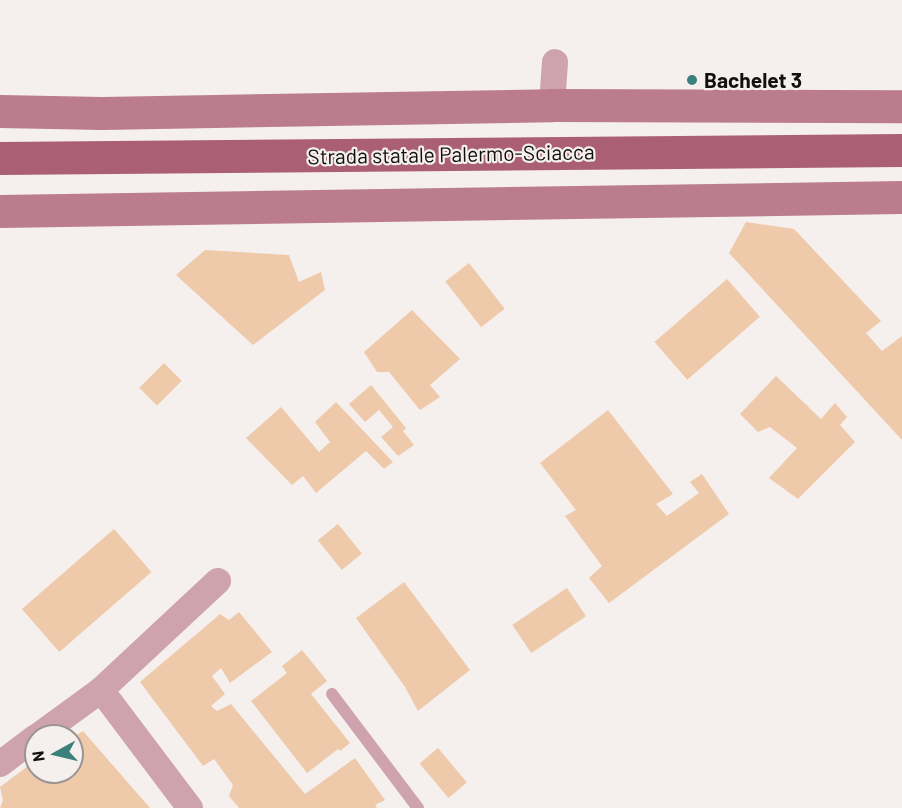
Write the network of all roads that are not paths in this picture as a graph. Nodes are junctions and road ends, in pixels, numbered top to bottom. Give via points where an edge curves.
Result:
1 (555, 62) dead end
2 (552, 105) junction
3 (902, 106) edge
4 (0, 111) edge
5 (902, 150) edge
6 (0, 158) edge
7 (902, 197) edge
8 (0, 211) edge
9 (218, 581) dead end
10 (101, 690) junction
11 (332, 694) dead end
12 (55, 724) edge
13 (24, 746) edge
14 (0, 764) edge
15 (190, 808) edge
16 (418, 808) edge

1 - 2 street
2 - 3 main road
2 - 4 main road via 102,113
5 - 6 main road, Strada statale Palermo-Sciacca
7 - 8 main road
9 - 10 street
10 - 12 street
10 - 15 street
11 - 16 lane
13 - 14 street

